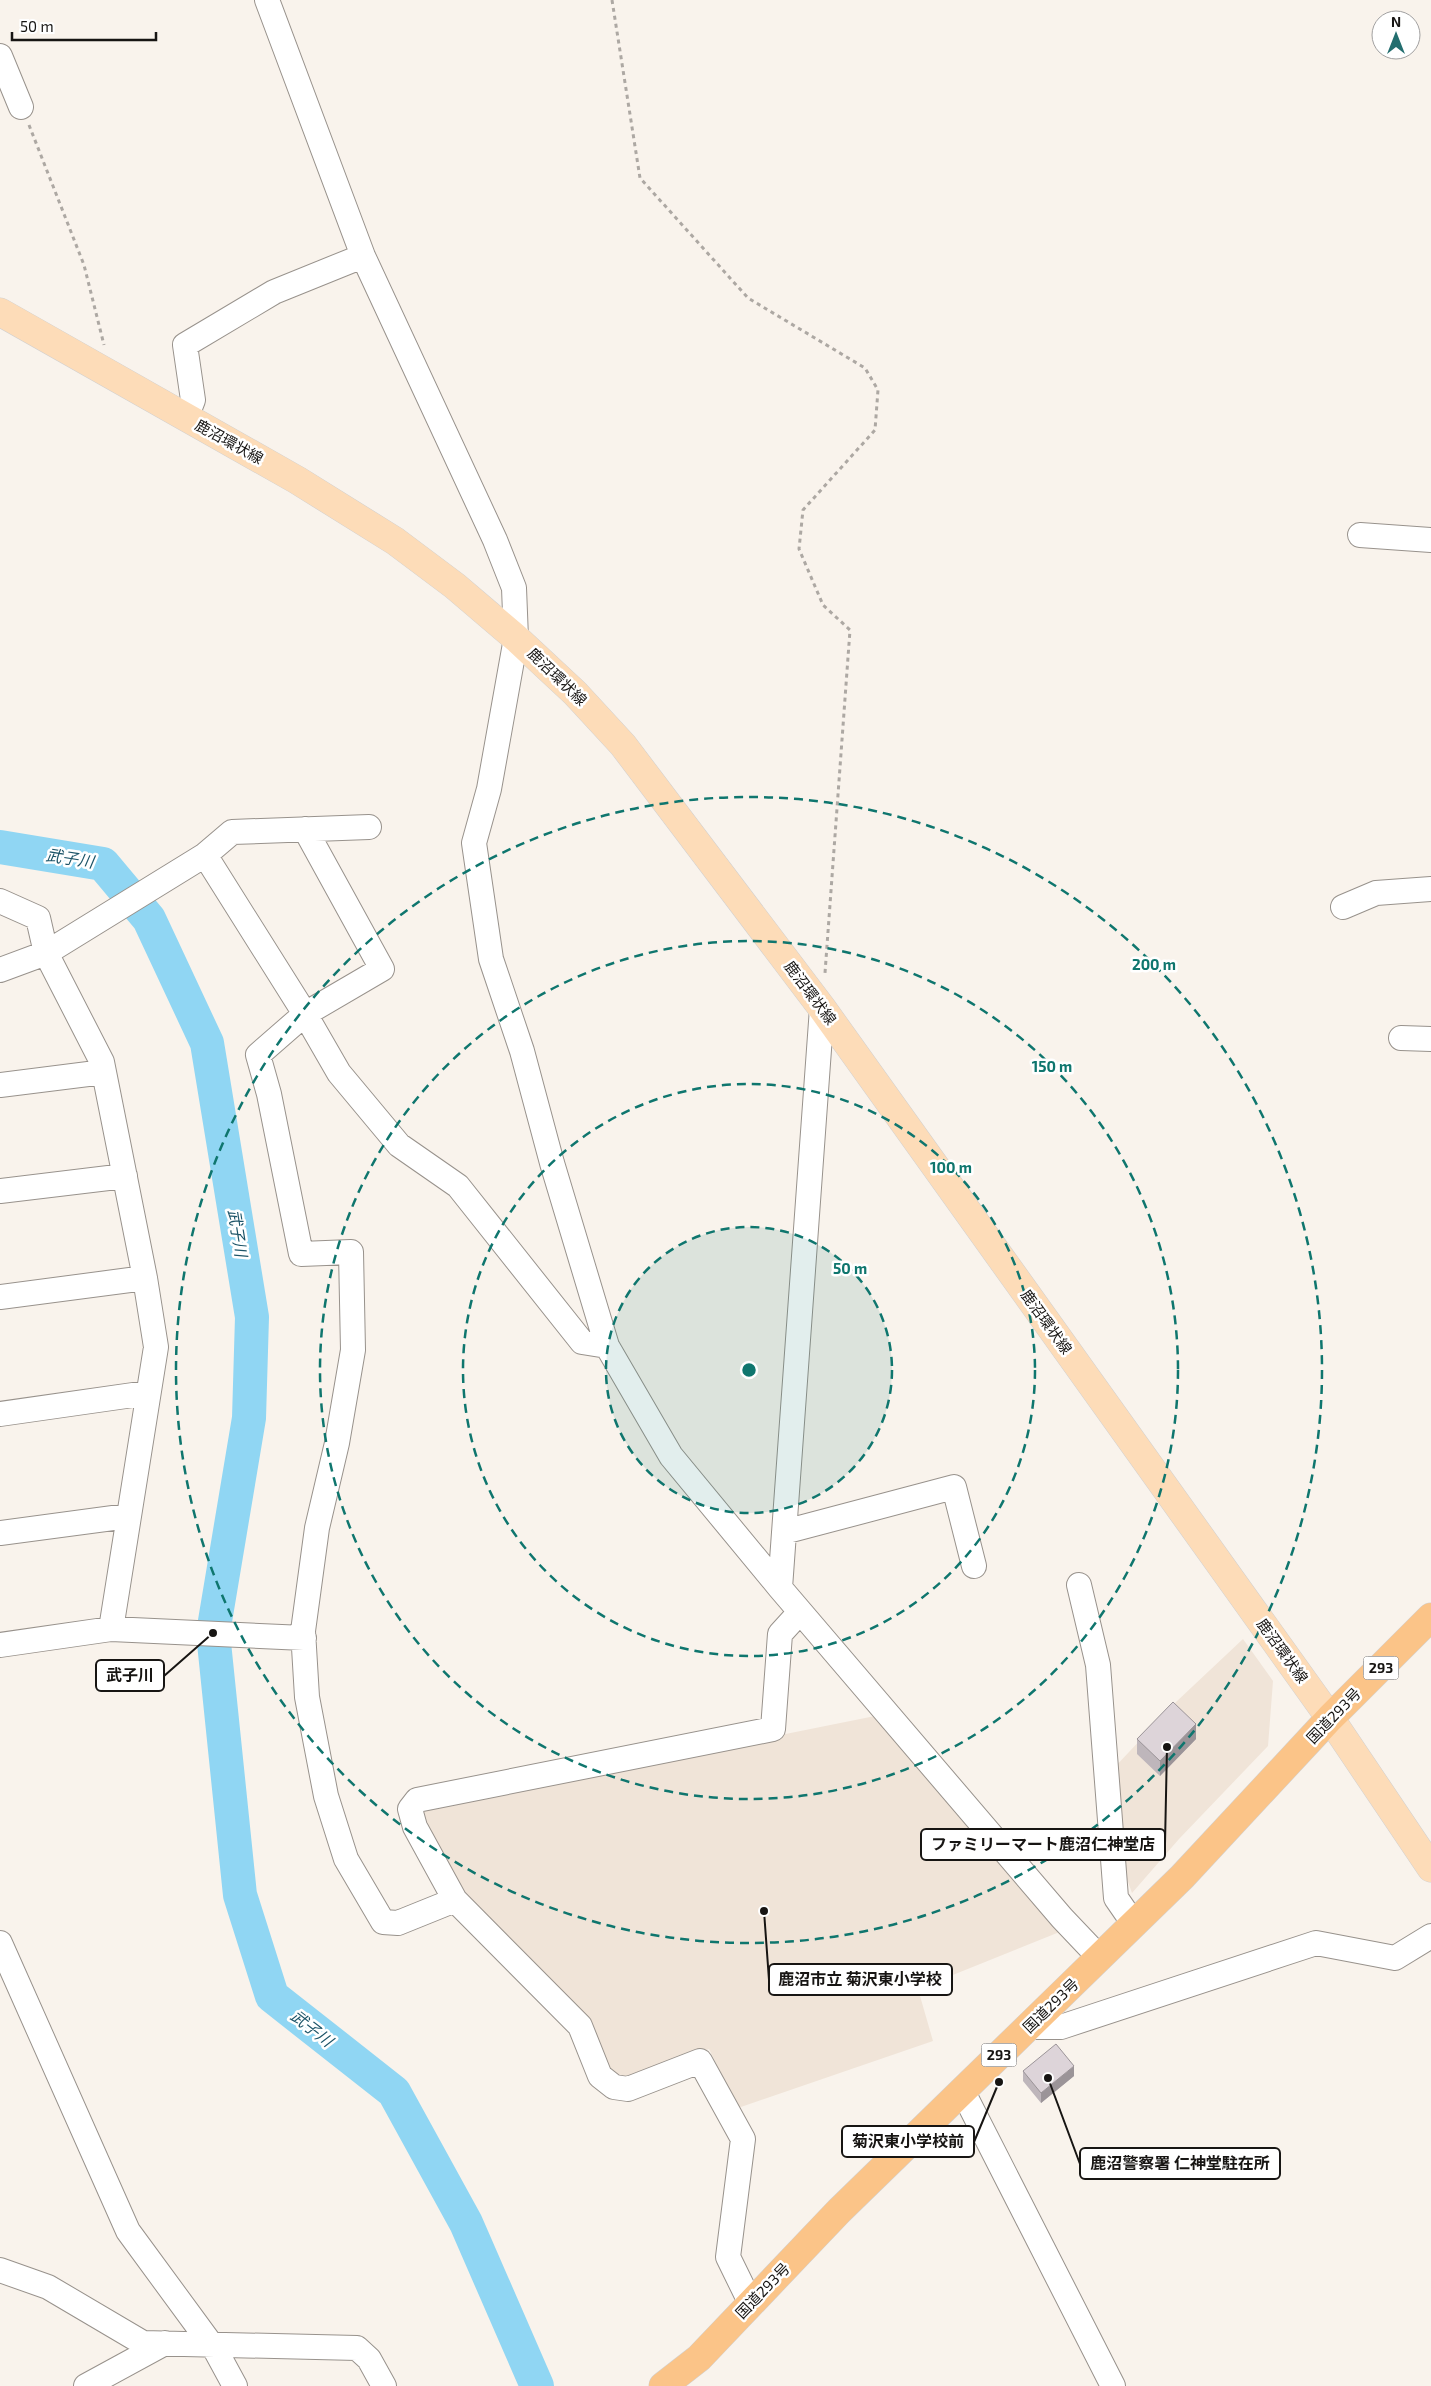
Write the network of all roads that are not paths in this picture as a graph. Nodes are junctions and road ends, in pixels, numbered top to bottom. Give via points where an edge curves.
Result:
1 (267, 0) edge
2 (0, 56) edge
3 (21, 107) road end
4 (363, 256) junction
5 (0, 312) edge
6 (186, 418) junction
7 (1360, 535) dead end
8 (1431, 540) edge
9 (516, 638) junction
10 (369, 827) dead end
11 (305, 829) junction
12 (205, 855) junction
13 (1431, 889) edge
14 (0, 901) edge
15 (1343, 907) dead end
16 (46, 953) junction
17 (0, 970) edge
18 (822, 1008) junction
19 (305, 1014) junction
20 (1400, 1038) dead end
21 (1431, 1039) edge
22 (104, 1072) junction
23 (0, 1086) edge
24 (125, 1176) junction
25 (0, 1191) edge
26 (145, 1278) junction
27 (0, 1297) edge
28 (607, 1346) junction
29 (147, 1393) junction
30 (0, 1414) edge
31 (128, 1516) junction
32 (784, 1532) junction
33 (0, 1533) edge
34 (974, 1566) dead end
35 (1079, 1585) dead end
36 (780, 1588) junction
37 (800, 1612) junction
38 (1431, 1617) edge
39 (111, 1629) junction
40 (304, 1638) junction
41 (0, 1645) edge
42 (1330, 1718) junction
43 (1431, 1868) edge
44 (455, 1900) junction
45 (1134, 1924) junction
46 (1431, 1936) edge
47 (0, 1943) edge
48 (1100, 1958) junction
49 (1030, 2027) junction
50 (962, 2090) junction
51 (0, 2270) edge
52 (751, 2304) junction
53 (165, 2343) junction
54 (211, 2344) junction
55 (86, 2386) edge
56 (235, 2386) edge
57 (384, 2386) edge
58 (663, 2386) edge
59 (1112, 2386) edge

1 - 4 street
2 - 3 street
4 - 6 street via 274,292 185,345 192,400
4 - 9 street via 495,540 514,588
5 - 6 main road, 鹿沼環状線
6 - 9 main road, 鹿沼環状線 via 297,480 395,541
7 - 8 street
9 - 18 main road, 鹿沼環状線 via 575,693 622,745
9 - 28 street via 488,789 474,843 491,959 522,1051
10 - 11 street
11 - 12 street via 232,832
11 - 19 street via 382,969
12 - 16 street
12 - 19 street
13 - 15 street via 1376,893
14 - 16 street via 38,918
16 - 17 street
16 - 22 street via 102,1062
18 - 32 street
18 - 42 main road, 鹿沼環状線
19 - 28 street via 339,1072 398,1145 458,1186 582,1342
19 - 40 street via 258,1055 269,1094 301,1254 351,1252 353,1350 317,1528
20 - 21 street
22 - 23 street
22 - 24 street
24 - 25 street
24 - 26 street
26 - 27 street
26 - 29 street via 156,1347
28 - 36 street via 671,1456
29 - 30 street
29 - 31 street
31 - 33 street
31 - 39 street
32 - 34 street via 954,1487
32 - 36 street
35 - 45 street via 1098,1664 1116,1898
36 - 37 street
37 - 44 street via 780,1634 773,1729 417,1800 410,1809 415,1827
37 - 48 street via 1062,1918
38 - 42 highway, 国道293号 / 293
39 - 40 street
39 - 41 street
40 - 44 street via 307,1697 326,1796 346,1859 384,1922 398,1923
42 - 43 main road, 鹿沼環状線
42 - 45 highway, 国道293号 / 293
44 - 52 street via 580,2026 600,2076 614,2087 628,2089 700,2061 744,2139 728,2257
45 - 48 highway, 国道293号 / 293
46 - 49 street via 1395,1958 1316,1942 1061,2027
47 - 54 street via 128,2231
48 - 49 highway, 国道293号 / 293
49 - 50 highway, 国道293号 / 293
50 - 52 highway, 国道293号 / 293 via 839,2211
50 - 59 street
51 - 53 street via 48,2287 143,2343
52 - 58 highway, 国道293号 / 293 via 699,2358
53 - 54 street
53 - 55 street
54 - 56 street
54 - 57 street via 357,2348 369,2359

